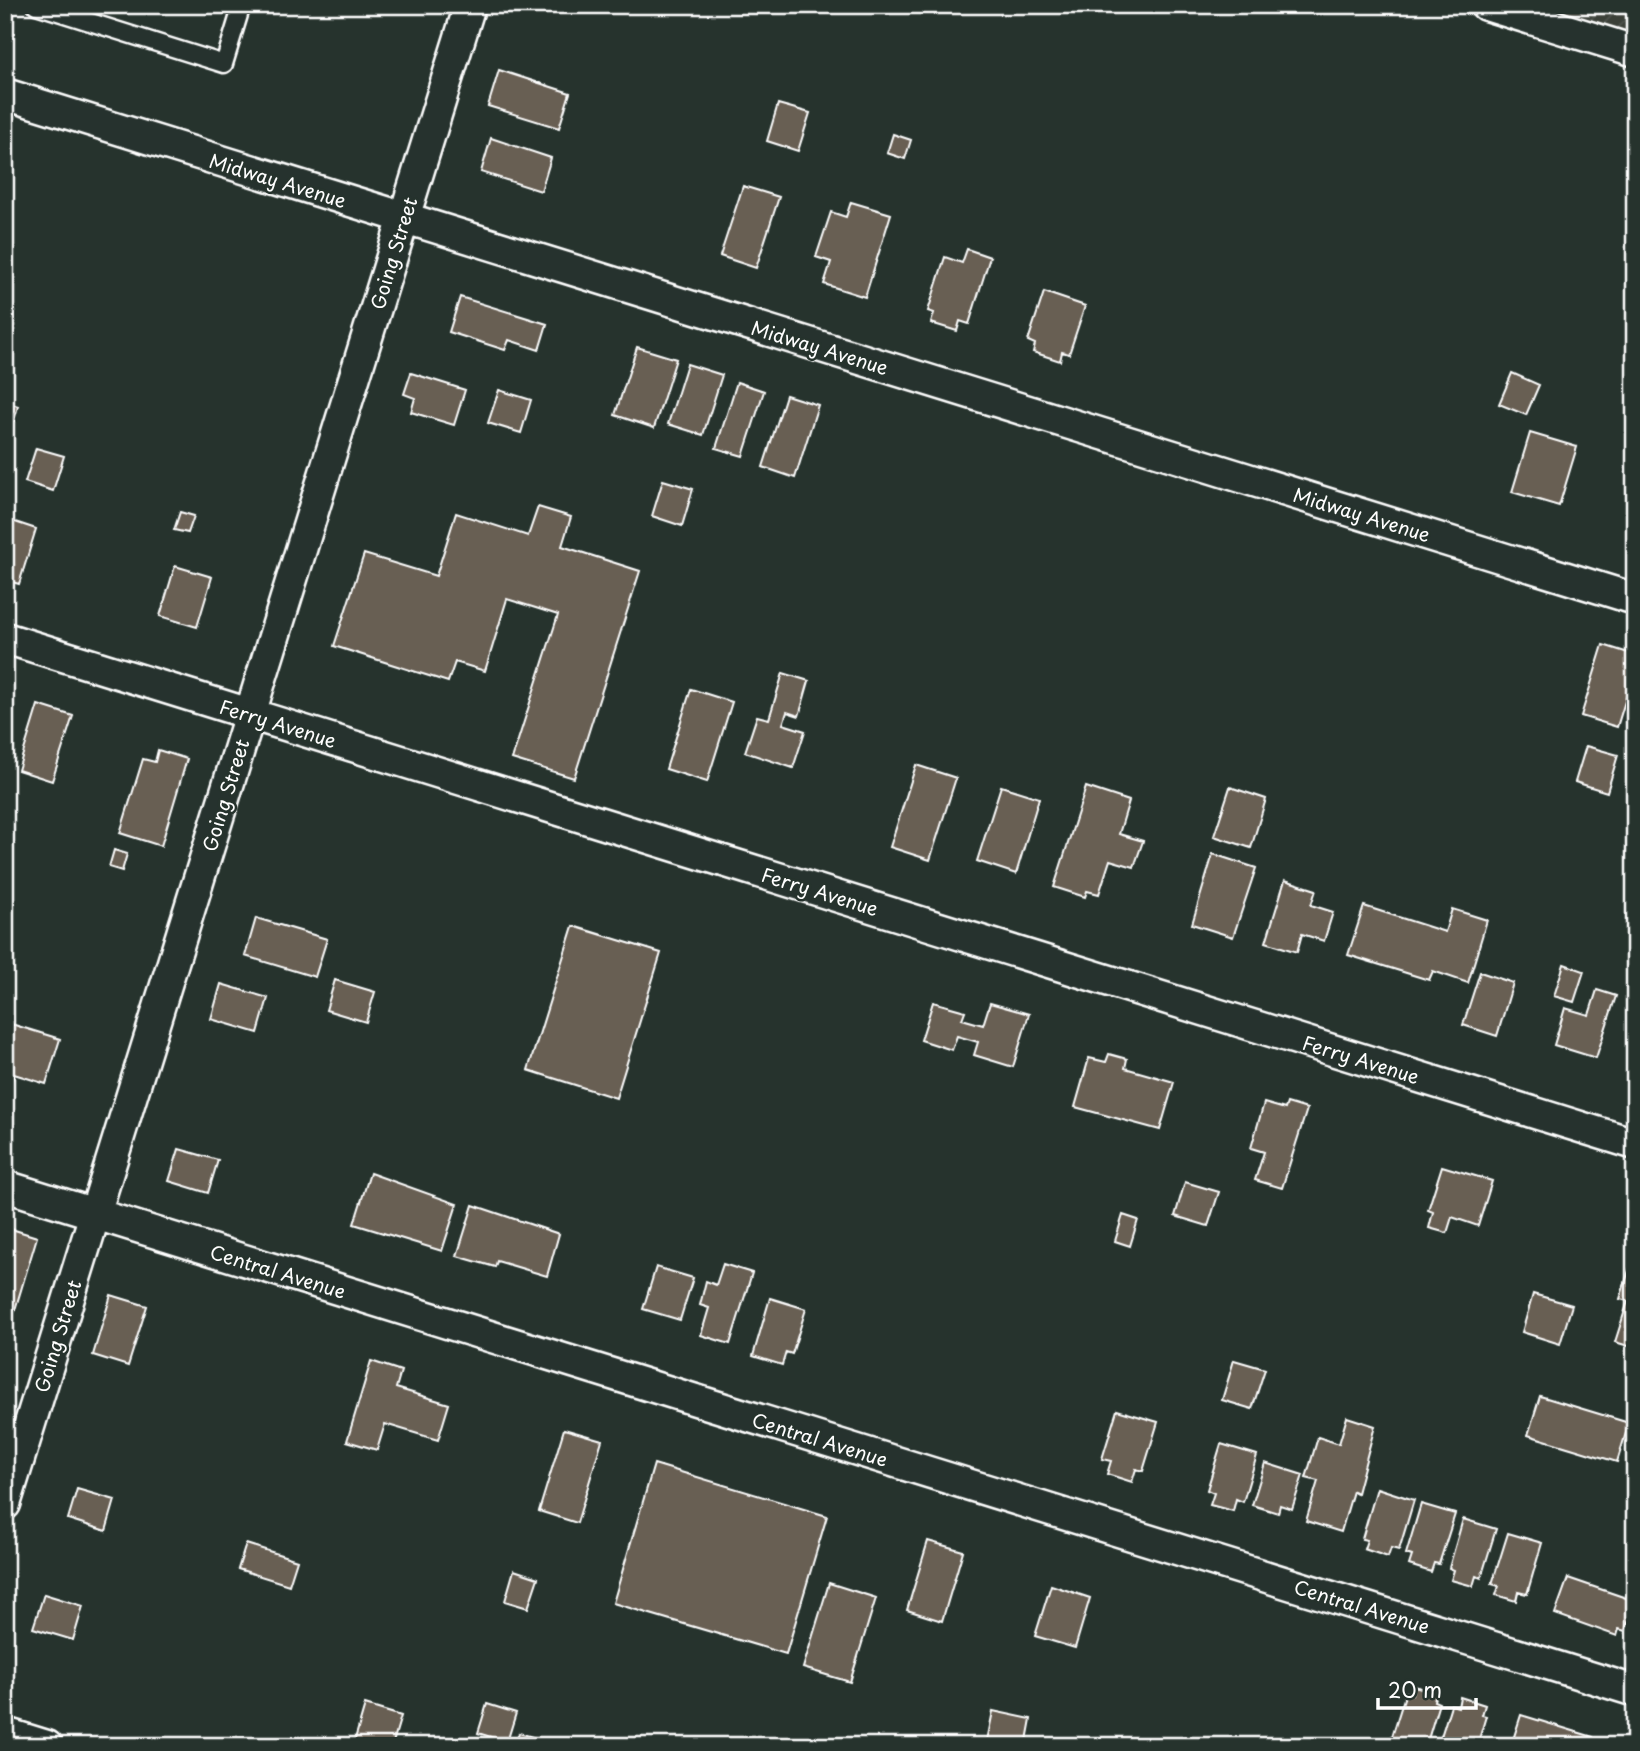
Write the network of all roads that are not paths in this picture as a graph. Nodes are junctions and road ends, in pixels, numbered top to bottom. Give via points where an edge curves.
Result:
1 (36, 5) edge
2 (242, 5) edge
3 (470, 5) edge
4 (1486, 5) edge
5 (1635, 51) edge
6 (5, 94) edge
7 (404, 219) junction
8 (1635, 599) edge
9 (5, 638) edge
10 (251, 714) junction
11 (1635, 1144) edge
12 (5, 1186) edge
13 (95, 1214) junction
14 (5, 1504) edge
15 (1635, 1691) edge
16 (5, 1733) edge
17 (47, 1746) edge

1 - 2 lane via 224,64
3 - 7 street, Going Street
4 - 5 street
6 - 7 street, Midway Avenue
7 - 8 street, Midway Avenue
7 - 10 street, Going Street
9 - 10 street, Ferry Avenue
10 - 11 street, Ferry Avenue
10 - 13 street, Going Street
12 - 13 street, Central Avenue
13 - 14 street, Going Street
13 - 15 street, Central Avenue
16 - 17 street

